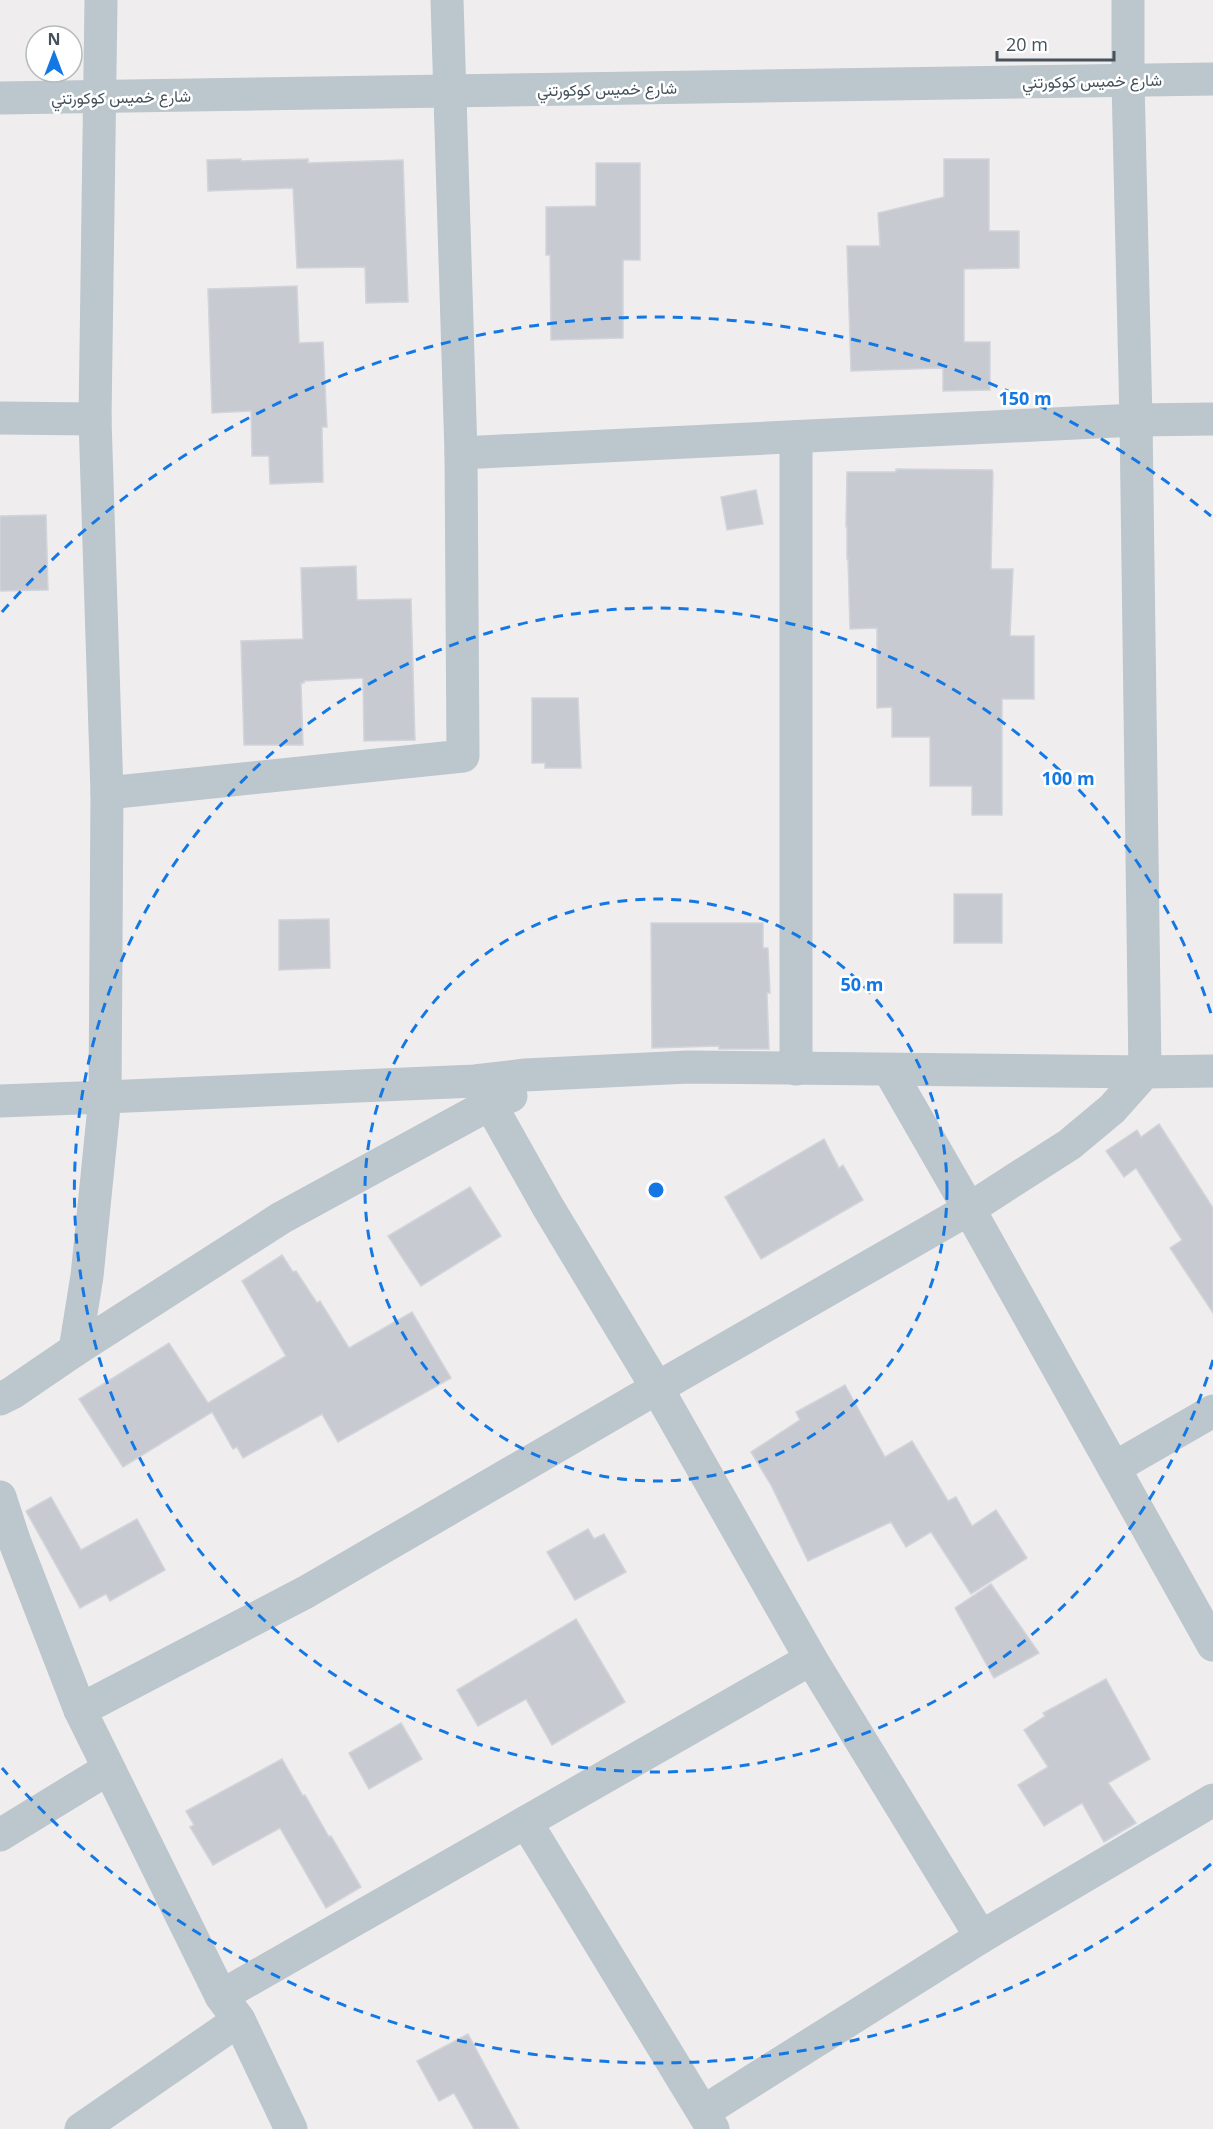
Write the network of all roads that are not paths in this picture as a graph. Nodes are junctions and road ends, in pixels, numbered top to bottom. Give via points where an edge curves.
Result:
1 (102, 0) edge
2 (447, 0) edge
3 (1128, 0) edge
4 (1213, 79) edge
5 (1128, 81) junction
6 (450, 92) junction
7 (100, 97) junction
8 (0, 98) edge
9 (0, 418) edge
10 (1213, 418) edge
11 (95, 419) junction
12 (1136, 420) junction
13 (796, 438) junction
14 (461, 453) junction
15 (107, 794) junction
16 (796, 1069) junction
17 (889, 1070) junction
18 (1213, 1071) edge
19 (579, 1072) junction
20 (1145, 1072) junction
21 (105, 1097) junction
22 (0, 1101) edge
23 (490, 1104) junction
24 (969, 1209) junction
25 (75, 1350) junction
26 (657, 1388) junction
27 (0, 1399) edge
28 (1213, 1411) edge
29 (1114, 1468) junction
30 (0, 1497) edge
31 (1213, 1645) edge
32 (811, 1659) junction
33 (80, 1710) junction
34 (108, 1769) junction
35 (1213, 1800) edge
36 (526, 1822) junction
37 (0, 1835) edge
38 (981, 1937) junction
39 (230, 2008) junction
40 (708, 2120) edge
41 (81, 2129) edge
42 (291, 2129) edge

1 - 7 street
2 - 6 street
3 - 5 street
4 - 5 street, شارع خميس كوكورتني
5 - 6 street, شارع خميس كوكورتني
5 - 12 street
6 - 7 street, شارع خميس كوكورتني
6 - 14 street
7 - 8 street, شارع خميس كوكورتني
7 - 11 street
9 - 11 street
10 - 12 street
11 - 15 street
12 - 13 street
12 - 20 street
13 - 14 street
13 - 16 street
14 - 15 street via 463,756
15 - 21 street
16 - 17 street
16 - 19 street via 688,1067
17 - 20 street
17 - 24 street
18 - 20 street
19 - 21 street via 475,1081
19 - 23 street
20 - 24 street via 1112,1109 1070,1144
21 - 22 street
21 - 25 street via 87,1276
23 - 25 street via 281,1218
23 - 26 street
24 - 26 street
24 - 29 street
25 - 27 street
26 - 32 street
26 - 33 street via 306,1592
28 - 29 street
29 - 31 street
30 - 33 street
32 - 36 street
32 - 38 street
33 - 34 street
34 - 37 street
34 - 39 street
35 - 38 street
36 - 39 street
36 - 40 street
38 - 40 street
39 - 41 street
39 - 42 street

